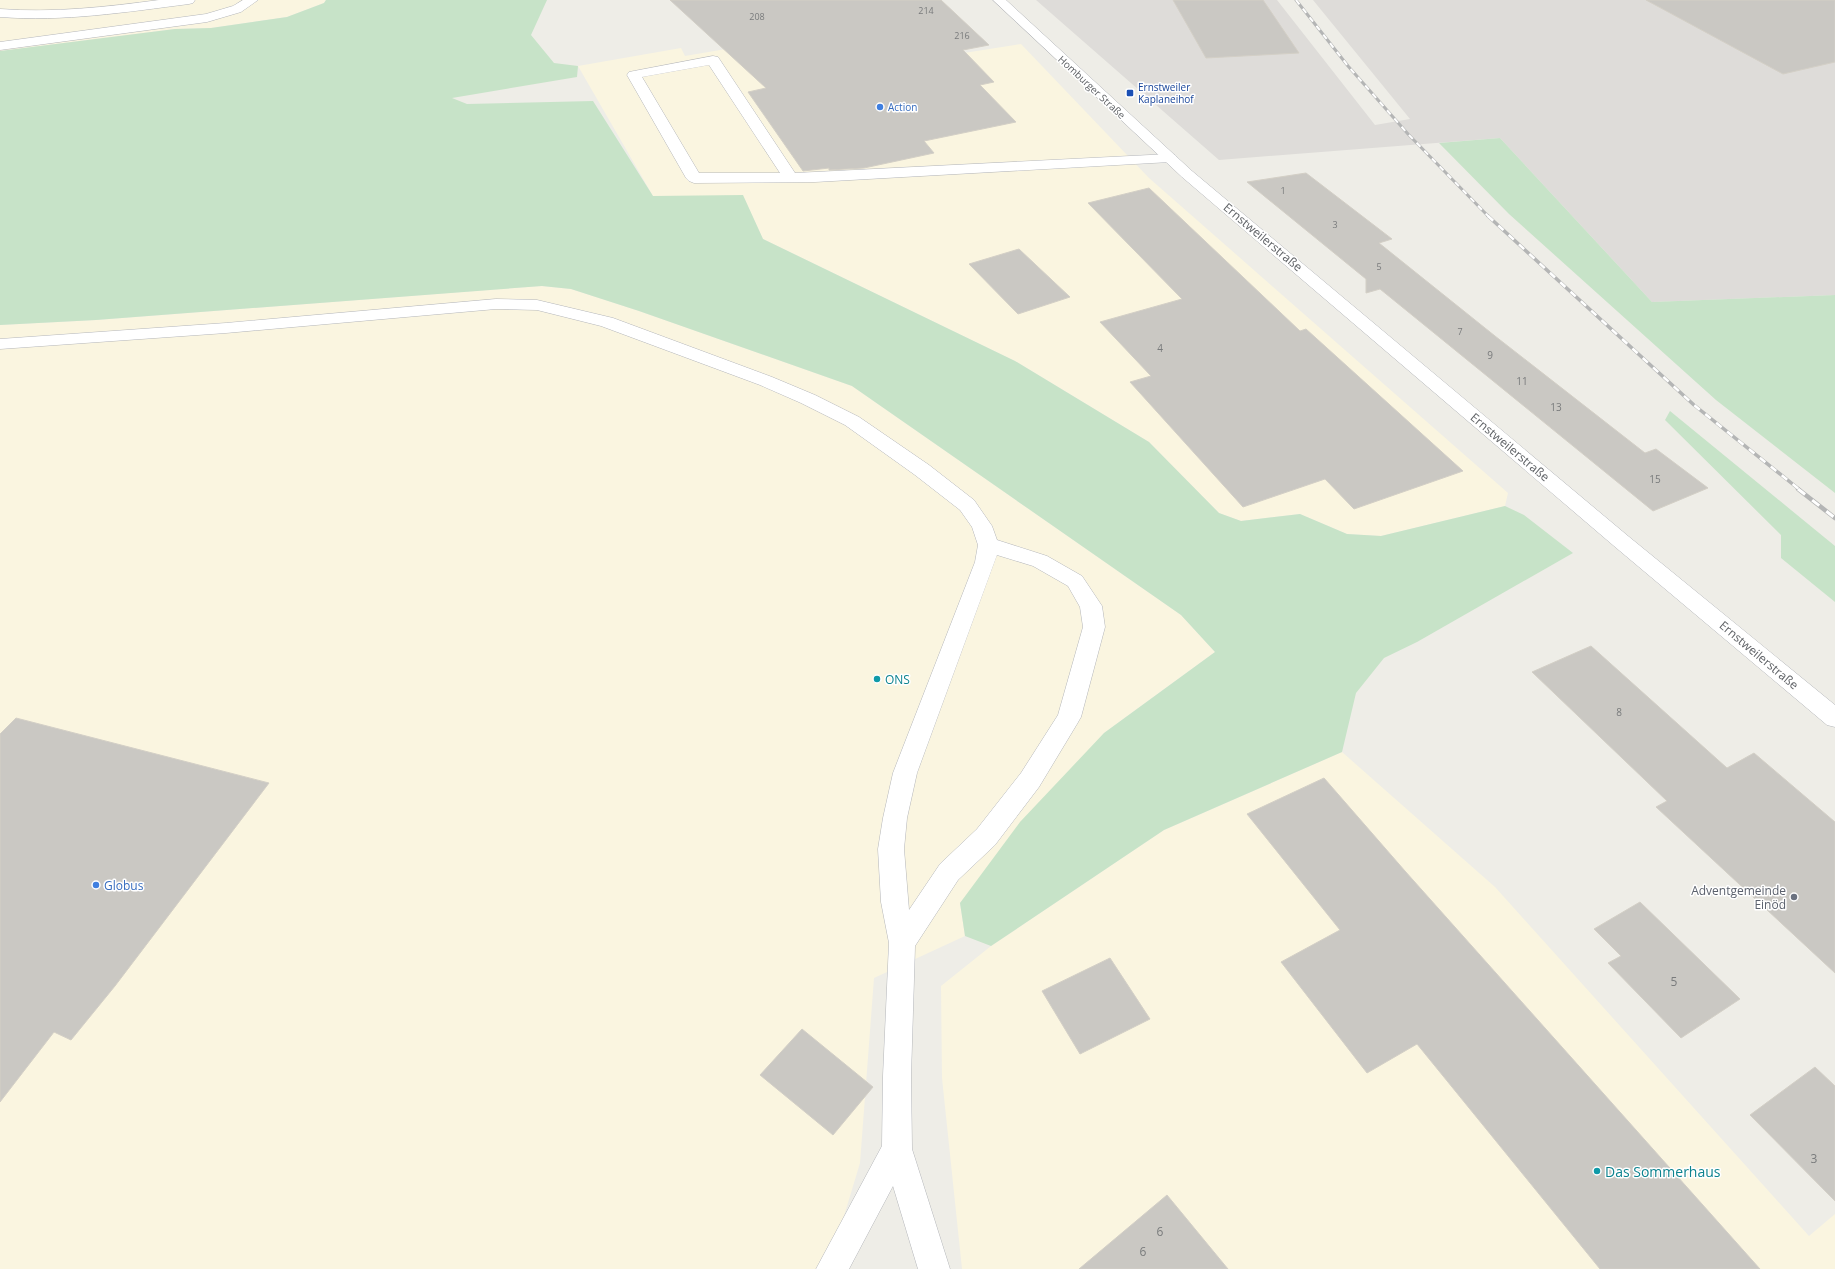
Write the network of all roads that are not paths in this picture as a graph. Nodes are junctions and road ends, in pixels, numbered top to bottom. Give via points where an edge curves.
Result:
1 (189, 0) edge
2 (252, 0) edge
3 (999, 0) edge
4 (0, 13) edge
5 (0, 46) edge
6 (1170, 158) junction
7 (1187, 174) joint
8 (790, 177) junction
9 (0, 344) edge
10 (988, 545) junction
11 (1835, 718) edge
12 (902, 943) junction
13 (897, 1149) junction
14 (832, 1269) edge
15 (934, 1269) edge

1 - 4 main road via 73,13
2 - 5 main road via 237,9 206,18
3 - 6 main road, Homburger Straße
6 - 7 main road, Homburger Straße
6 - 8 main road
7 - 11 main road, Ernstweilerstraße via 1615,536
8 - 8 main road via 694,178 634,75 713,60
9 - 10 main road via 226,328 496,304 537,305 607,322 766,381 852,421 967,505 982,526
10 - 12 main road via 980,576 905,773 895,818 891,850 894,902
10 - 12 main road via 1040,561 1075,581 1091,606 1094,627 1069,717 1030,780 986,837 949,872
12 - 13 main road
13 - 14 main road
13 - 15 main road

